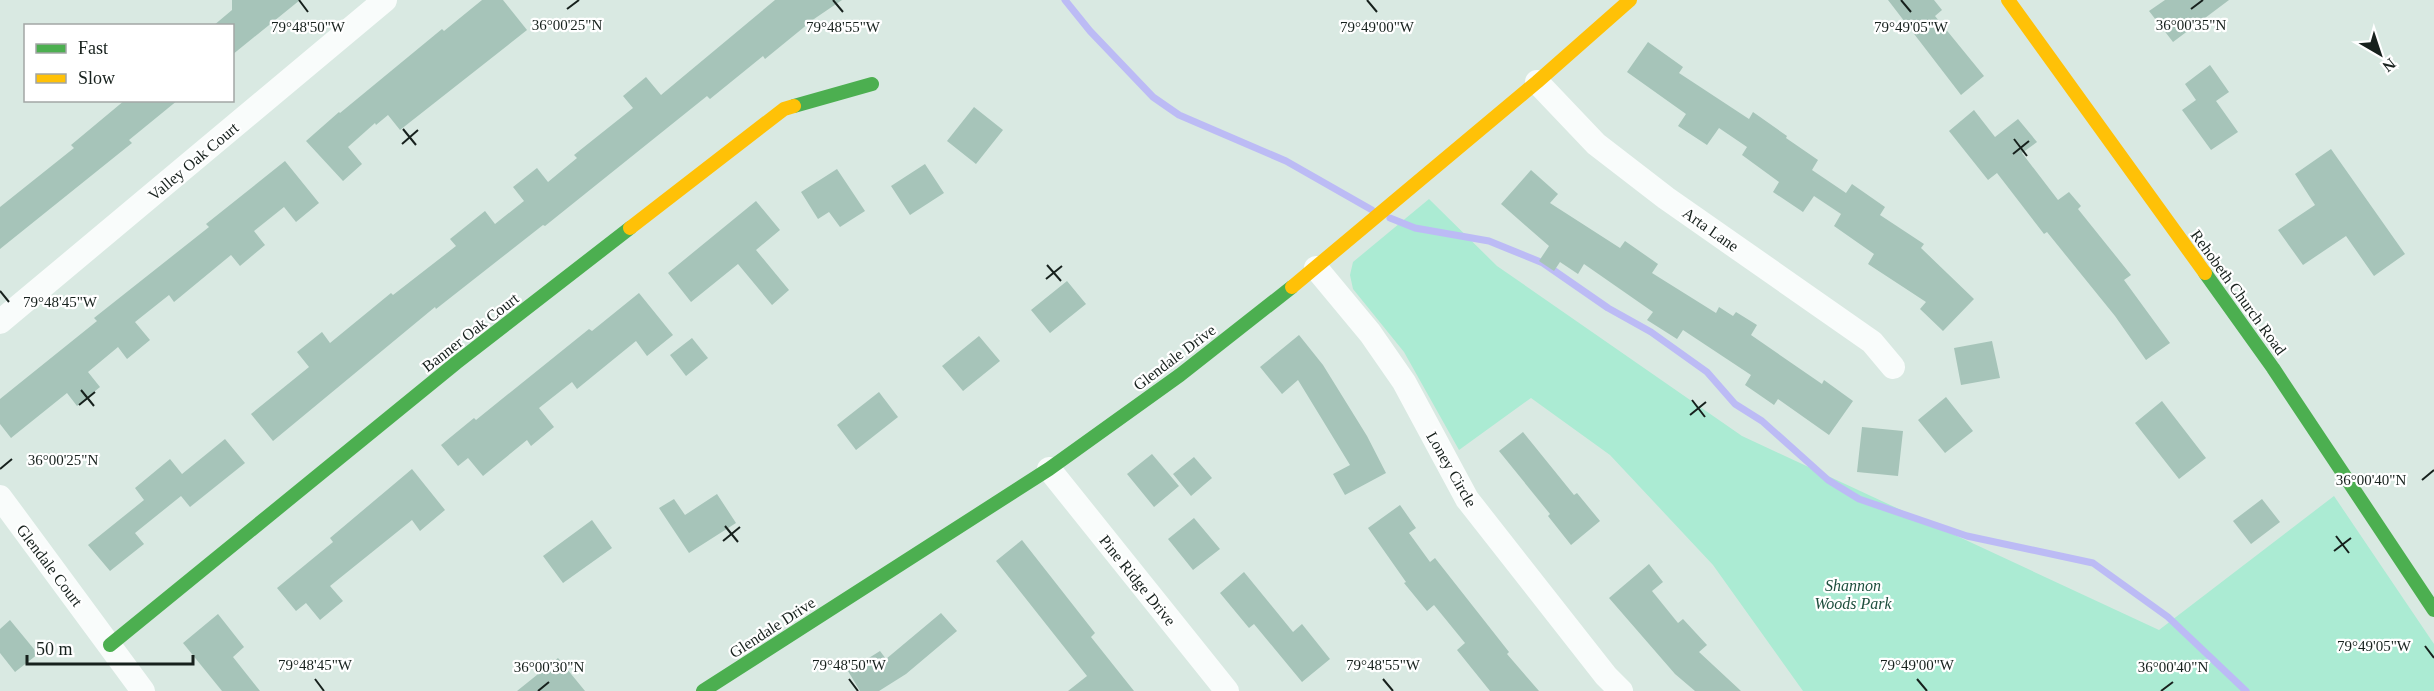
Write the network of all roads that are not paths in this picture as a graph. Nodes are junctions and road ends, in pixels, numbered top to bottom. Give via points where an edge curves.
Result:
1 (385, 0) edge
2 (1630, 0) edge
3 (2007, 0) edge
4 (1537, 82) junction
5 (872, 84) dead end
6 (1316, 268) junction
7 (0, 322) edge
8 (1893, 367) dead end
9 (1049, 469) junction
10 (0, 497) edge
11 (2434, 610) edge
12 (110, 645) junction
13 (143, 691) edge
14 (703, 691) edge
15 (1227, 691) edge
16 (1621, 691) edge

1 - 7 street, Valley Oak Court
2 - 4 street, Glendale Drive
3 - 11 street, Rehobeth Church Road via 2273,368
4 - 6 street, Glendale Drive
4 - 8 street, Arta Lane via 1596,144 1666,198 1872,342
5 - 12 street, Banner Oak Court via 784,109 456,363
6 - 9 street, Glendale Drive via 1180,375
6 - 16 street, Loney Circle via 1370,333 1404,382 1467,499
9 - 14 street, Glendale Drive
9 - 15 street, Pine Ridge Drive
10 - 12 street, Glendale Court
12 - 13 street, Glendale Court

